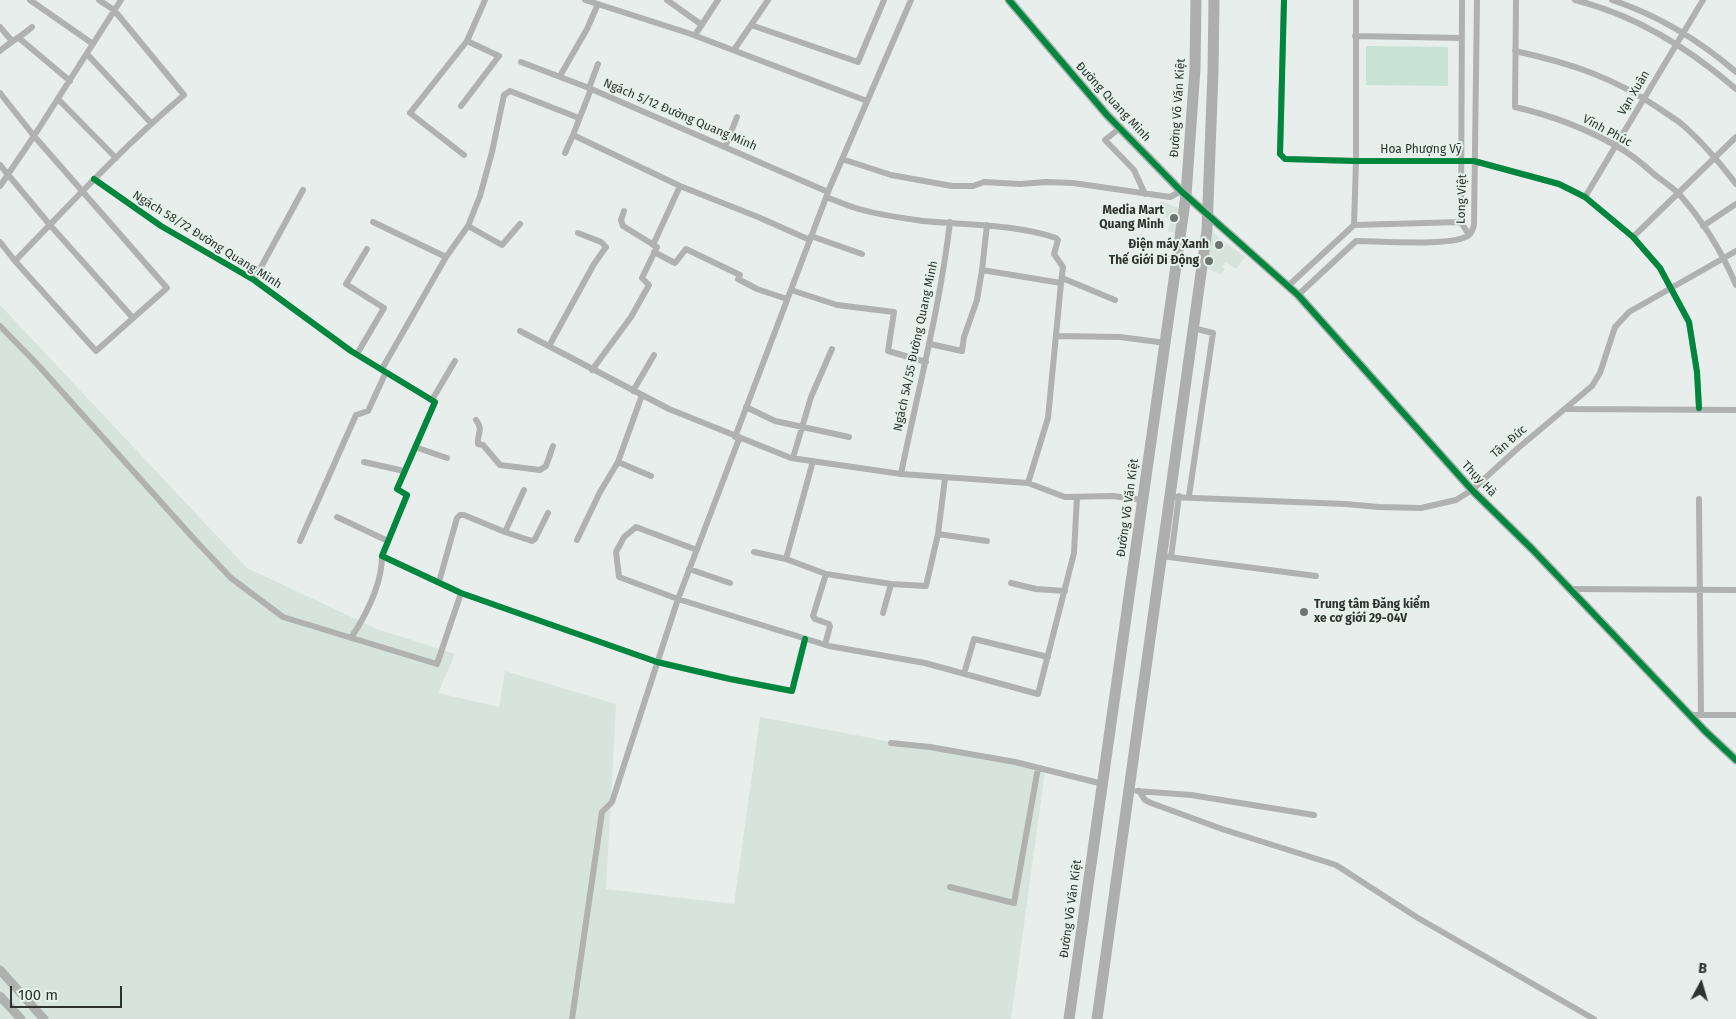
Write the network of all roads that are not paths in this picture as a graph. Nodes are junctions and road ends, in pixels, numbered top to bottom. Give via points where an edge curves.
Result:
1 (30, 0) edge
2 (99, 0) edge
3 (121, 0) edge
4 (485, 0) edge
5 (585, 0) edge
6 (667, 0) edge
7 (718, 0) edge
8 (768, 0) edge
9 (884, 0) edge
10 (911, 0) edge
11 (1009, 0) edge
12 (1196, 0) edge
13 (1214, 0) edge
14 (1284, 0) edge
15 (1356, 0) edge
16 (1462, 0) edge
17 (1477, 0) edge
18 (1516, 0) edge
19 (1575, 0) edge
20 (1612, 0) edge
21 (1703, 0) edge
22 (598, 4) junction
23 (114, 10) junction
24 (702, 25) junction
25 (751, 25) junction
26 (32, 26) dead end
27 (0, 27) edge
28 (1683, 34) junction
29 (695, 35) junction
30 (1355, 36) junction
31 (19, 38) junction
32 (1462, 38) junction
33 (12, 41) junction
34 (467, 41) junction
35 (93, 44) junction
36 (1677, 44) junction
37 (734, 50) junction
38 (0, 51) edge
39 (1515, 51) junction
40 (87, 54) junction
41 (520, 62) dead end
42 (598, 64) dead end
43 (1736, 72) edge
44 (560, 76) junction
45 (70, 81) junction
46 (590, 88) junction
47 (1736, 89) edge
48 (0, 93) edge
49 (1644, 98) junction
50 (58, 99) junction
51 (867, 101) junction
52 (461, 106) dead end
53 (579, 118) junction
54 (737, 118) dead end
55 (151, 123) junction
56 (1120, 128) junction
57 (573, 135) junction
58 (34, 136) junction
59 (1736, 137) edge
60 (1616, 145) junction
61 (724, 146) junction
62 (565, 153) dead end
63 (464, 155) dead end
64 (1716, 157) junction
65 (116, 158) junction
66 (842, 159) junction
67 (1462, 160) junction
68 (1474, 160) junction
69 (1356, 161) junction
70 (0, 165) edge
71 (8, 175) junction
72 (94, 179) junction
73 (1736, 184) edge
74 (0, 186) edge
75 (680, 186) junction
76 (303, 190) dead end
77 (82, 192) junction
78 (1183, 193) junction
79 (1678, 193) junction
80 (1145, 194) junction
81 (827, 195) junction
82 (1585, 197) junction
83 (1736, 204) edge
84 (624, 211) dead end
85 (1207, 213) junction
86 (373, 222) dead end
87 (950, 222) junction
88 (1461, 222) junction
89 (520, 224) dead end
90 (50, 225) junction
91 (987, 225) junction
92 (1354, 225) junction
93 (468, 226) junction
94 (1703, 226) junction
95 (578, 233) dead end
96 (1469, 235) junction
97 (1633, 237) junction
98 (810, 238) junction
99 (0, 242) edge
100 (652, 244) junction
101 (367, 249) dead end
102 (1736, 250) edge
103 (654, 252) junction
104 (862, 254) dead end
105 (1161, 256) dead end
106 (446, 257) junction
107 (1724, 257) junction
108 (15, 261) junction
109 (1177, 264) junction
110 (982, 270) junction
111 (254, 280) junction
112 (1062, 280) junction
113 (1736, 285) edge
114 (1288, 286) junction
115 (1671, 288) junction
116 (791, 290) junction
117 (1298, 295) junction
118 (787, 299) junction
119 (1115, 300) dead end
120 (133, 318) junction
121 (0, 326) edge
122 (1193, 328) junction
123 (520, 331) dead end
124 (1056, 336) junction
125 (1166, 343) junction
126 (930, 344) junction
127 (549, 346) junction
128 (832, 349) dead end
129 (357, 354) junction
130 (654, 356) dead end
131 (455, 361) dead end
132 (926, 362) junction
133 (384, 370) junction
134 (592, 370) junction
135 (633, 390) junction
136 (642, 395) junction
137 (432, 400) junction
138 (746, 407) junction
139 (1699, 408) junction
140 (1566, 409) junction
141 (1736, 410) edge
142 (476, 420) dead end
143 (801, 427) junction
144 (849, 437) dead end
145 (737, 438) junction
146 (552, 446) dead end
147 (414, 447) junction
148 (447, 458) dead end
149 (793, 458) junction
150 (812, 461) junction
151 (364, 462) dead end
152 (618, 462) junction
153 (404, 471) junction
154 (901, 474) junction
155 (651, 476) dead end
156 (945, 478) junction
157 (1028, 483) junction
158 (524, 490) dead end
159 (1472, 490) junction
160 (1174, 496) junction
161 (1189, 496) junction
162 (1077, 497) junction
163 (1699, 499) dead end
164 (1143, 500) junction
165 (548, 513) dead end
166 (337, 517) dead end
167 (505, 532) junction
168 (938, 534) junction
169 (577, 540) dead end
170 (300, 541) dead end
171 (388, 541) junction
172 (987, 541) dead end
173 (696, 550) junction
174 (754, 552) dead end
175 (382, 556) junction
176 (1166, 557) junction
177 (786, 559) junction
178 (689, 569) junction
179 (826, 574) junction
180 (1316, 576) dead end
181 (439, 582) junction
182 (730, 583) dead end
183 (1011, 583) dead end
184 (891, 584) junction
185 (1570, 589) junction
186 (1699, 590) junction
187 (1736, 590) edge
188 (1065, 591) junction
189 (461, 593) junction
190 (678, 599) junction
191 (883, 614) dead end
192 (351, 638) junction
193 (806, 639) junction
194 (825, 645) junction
195 (1048, 657) junction
196 (657, 662) junction
197 (964, 674) junction
198 (1690, 715) junction
199 (1701, 715) junction
200 (1736, 715) edge
201 (891, 743) dead end
202 (1736, 760) edge
203 (1038, 768) junction
204 (1103, 784) junction
205 (1134, 790) junction
206 (1314, 815) dead end
207 (950, 887) dead end
208 (1105, 956) junction
209 (0, 970) edge
210 (0, 996) edge
211 (21, 1019) edge
212 (44, 1019) edge
213 (572, 1019) edge
214 (1069, 1019) edge
215 (1097, 1019) edge
216 (1104, 1019) edge
217 (1594, 1019) edge

1 - 35 street
2 - 23 street
3 - 23 street
4 - 34 street
5 - 22 street
6 - 24 street
7 - 24 street
8 - 25 street
9 - 25 street via 858,62
10 - 51 street
11 - 56 street, Đường Quang Minh
12 - 78 highway, Đường Võ Văn Kiệt via 1195,69
13 - 85 highway
14 - 69 street, Hoa Phượng Vỹ via 1280,154 1285,159
15 - 30 street
16 - 32 street, Long Việt
17 - 68 street, Long Việt
18 - 39 street, Vĩnh Phúc
19 - 36 street via 1637,23
20 - 28 street via 1640,9
21 - 28 street, Vạn Xuân
22 - 29 street
22 - 44 street
23 - 35 street
23 - 55 street via 184,96
24 - 29 street
25 - 37 street
26 - 31 street
27 - 33 street
28 - 36 street, Vạn Xuân
28 - 43 street
29 - 37 street
30 - 32 street
30 - 69 street
31 - 33 street
31 - 45 street
32 - 67 street, Long Việt
33 - 38 street
34 - 52 street via 499,56
34 - 63 street via 410,112
35 - 40 street
36 - 47 street
36 - 49 street, Vạn Xuân
37 - 51 street
39 - 49 street via 1566,63
39 - 60 street, Vĩnh Phúc via 1515,108 1571,124
40 - 45 street
40 - 55 street
41 - 44 street, Ngách 5/12 Đường Quang Minh
42 - 46 street
44 - 46 street, Ngách 5/12 Đường Quang Minh
45 - 50 street
46 - 53 street
46 - 61 street, Ngách 5/12 Đường Quang Minh
48 - 58 street
49 - 60 street, Vạn Xuân
49 - 64 street via 1683,125
50 - 58 street
50 - 65 street
51 - 66 street
53 - 57 street
53 - 93 street via 506,92 480,196
54 - 61 street
55 - 65 street
56 - 78 street, Đường Quang Minh
56 - 80 street via 1105,140 1134,170
57 - 62 street
57 - 75 street
58 - 71 street
58 - 77 street
59 - 64 street
60 - 79 street, Vĩnh Phúc
60 - 82 street, Vạn Xuân
61 - 81 street, Ngách 5/12 Đường Quang Minh
64 - 73 street
64 - 79 street
65 - 72 street
66 - 80 street via 891,175 952,186 974,186 984,182 1046,182
66 - 81 street
67 - 68 street, Hoa Phượng Vỹ
67 - 69 street, Hoa Phượng Vỹ
67 - 88 street, Long Việt
68 - 82 street, Hoa Phượng Vỹ via 1559,184
68 - 96 street, Long Việt via 1474,225
69 - 92 street
70 - 71 street
71 - 74 street
71 - 90 street
72 - 77 street
72 - 111 street, Ngách 58/72 Đường Quang Minh via 161,226
75 - 98 street
75 - 100 street
76 - 111 street
77 - 90 street
77 - 120 street via 167,288
78 - 80 street via 1170,197
78 - 85 street, Đường Quang Minh
78 - 109 highway, Đường Võ Văn Kiệt
79 - 94 street, Vĩnh Phúc
79 - 97 street
81 - 87 street, Ngách 5/12 Đường Quang Minh via 859,210
81 - 98 street
82 - 97 street, Hoa Phượng Vỹ
83 - 94 street
84 - 100 street via 623,226
85 - 114 street, Thụy Hà
85 - 122 highway
86 - 106 street
87 - 91 street, Ngách 5/12 Đường Quang Minh
87 - 126 street, Ngách 5A/55 Đường Quang Minh
88 - 92 street, Long Việt
88 - 96 street
89 - 93 street via 502,245
90 - 108 street
90 - 120 street
91 - 110 street
91 - 112 street, Ngách 5/12 Đường Quang Minh via 1056,238 1054,254 1063,268
92 - 114 street
93 - 106 street
94 - 107 street, Vĩnh Phúc
95 - 127 street via 606,247
96 - 117 street, Long Việt via 1450,242 1356,241
97 - 115 street, Hoa Phượng Vỹ via 1660,268
98 - 104 street
98 - 116 street
99 - 108 street
100 - 103 street via 657,247
101 - 129 street via 346,284 384,308
102 - 107 street, Tân Đức
103 - 118 street via 675,263 686,249 740,274 738,279 758,289
103 - 134 street via 642,278 649,285 631,317
105 - 109 street
106 - 133 street
107 - 113 street, Vĩnh Phúc
107 - 115 street, Tân Đức
108 - 120 street via 96,351
109 - 125 highway, Đường Võ Văn Kiệt
110 - 112 street
110 - 126 street via 962,352
111 - 129 street, Ngách 58/72 Đường Quang Minh
112 - 119 street
112 - 124 street
114 - 117 street, Thụy Hà
115 - 139 street, Hoa Phượng Vỹ via 1689,322
115 - 140 street, Tân Đức via 1622,318 1615,327 1600,373 1592,386
116 - 118 street
116 - 132 street via 837,305 894,312 888,351
117 - 159 street, Thụy Hà
118 - 138 street
121 - 192 street via 231,578 283,617
122 - 160 highway
122 - 161 street via 1213,333
123 - 127 street
124 - 125 street
124 - 157 street via 1048,418
125 - 164 highway, Đường Võ Văn Kiệt
126 - 132 street, Ngách 5A/55 Đường Quang Minh
127 - 134 street
128 - 143 street
129 - 133 street, Ngách 58/72 Đường Quang Minh
130 - 135 street
131 - 137 street
132 - 154 street, Ngách 5A/55 Đường Quang Minh
133 - 137 street, Ngách 58/72 Đường Quang Minh
133 - 170 street via 368,411 356,415
134 - 135 street
135 - 136 street
136 - 145 street
136 - 152 street
137 - 147 street via 435,402
138 - 143 street via 775,421
138 - 145 street
139 - 140 street
139 - 141 street
140 - 159 street, Tân Đức
142 - 146 street via 481,429 478,444 483,445 500,465 540,470 546,466
143 - 144 street
143 - 149 street
145 - 149 street
145 - 173 street
147 - 148 street
147 - 153 street
149 - 150 street
150 - 154 street
150 - 177 street
151 - 153 street
152 - 155 street
152 - 169 street
153 - 171 street via 396,489 407,495
154 - 156 street
156 - 157 street
156 - 168 street
157 - 162 street via 1065,497
158 - 167 street
159 - 161 street, Tân Đức via 1456,500 1421,508
159 - 185 street, Thụy Hà
160 - 161 street, Tân Đức
160 - 176 highway
162 - 164 street via 1113,496
162 - 188 street via 1074,553
163 - 186 street
164 - 204 highway, Đường Võ Văn Kiệt
165 - 167 street via 535,540
166 - 171 street
167 - 181 street via 460,515
168 - 172 street
168 - 184 street via 926,586
171 - 175 street
173 - 178 street
173 - 190 street via 636,527 624,537 616,552 619,577
174 - 177 street
175 - 181 street
175 - 192 street via 370,605
176 - 180 street
176 - 205 highway
177 - 179 street
178 - 182 street
178 - 190 street
179 - 184 street
179 - 194 street via 813,616 830,626
181 - 189 street
183 - 188 street
184 - 191 street
185 - 186 street
185 - 198 street, Thụy Hà
186 - 187 street
186 - 199 street
188 - 195 street
189 - 192 street via 437,664
189 - 196 street
190 - 193 street
190 - 196 street
193 - 194 street
193 - 196 street via 792,691
194 - 197 street via 925,663
195 - 197 street via 974,639
195 - 197 street via 1038,694
196 - 213 street via 612,802 602,812
198 - 199 street
198 - 202 street, Thụy Hà
199 - 200 street
201 - 203 street
203 - 204 street
203 - 207 street via 1014,903
204 - 214 highway, Đường Võ Văn Kiệt
205 - 206 street via 1191,795
205 - 208 highway
205 - 217 street via 1160,806 1336,865 1418,918
208 - 215 highway
208 - 216 highway
209 - 212 street
210 - 211 street

